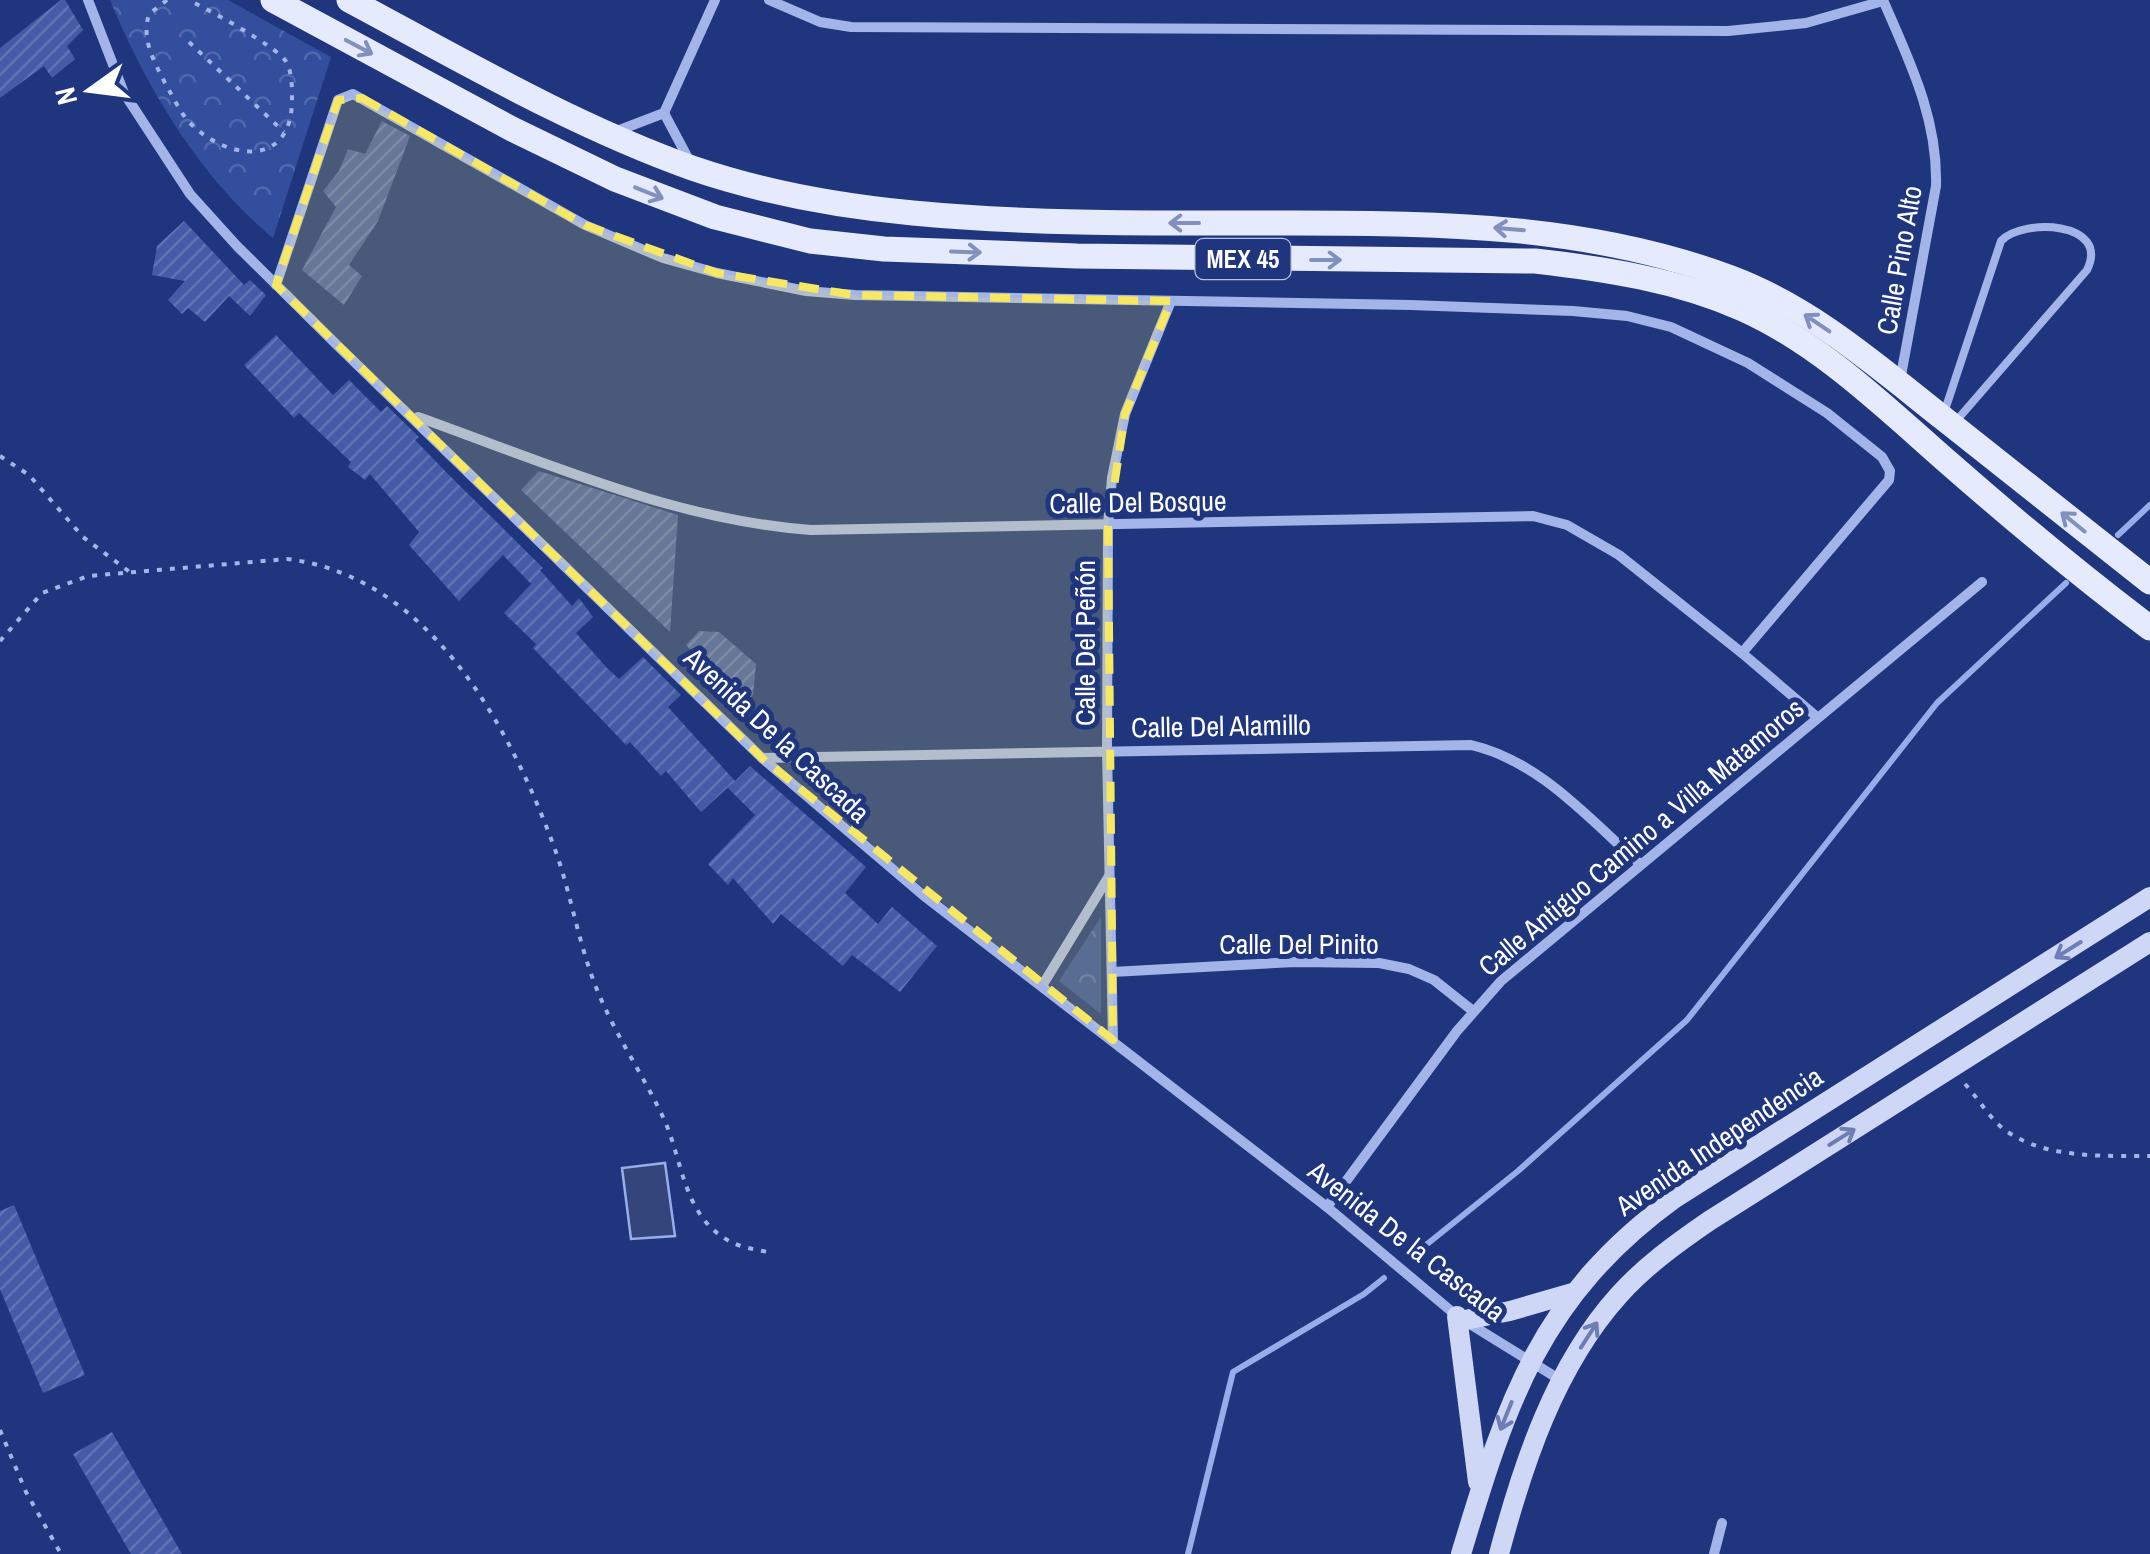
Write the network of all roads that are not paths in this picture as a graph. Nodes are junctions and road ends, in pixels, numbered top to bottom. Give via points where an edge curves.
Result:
1 (88, 0) edge
2 (274, 0) edge
3 (348, 0) edge
4 (715, 0) edge
5 (769, 0) edge
6 (1883, 1) edge
7 (664, 113) junction
8 (606, 133) junction
9 (695, 169) junction
10 (276, 285) junction
11 (1171, 301) junction
12 (1900, 383) junction
13 (411, 414) junction
14 (1896, 416) junction
15 (1948, 422) junction
16 (1108, 526) junction
17 (1982, 582) dead end
18 (2150, 582) edge
19 (2150, 628) edge
20 (1742, 652) junction
21 (1816, 717) junction
22 (1107, 750) junction
23 (762, 758) junction
24 (1640, 864) junction
25 (1110, 876) junction
26 (2150, 898) edge
27 (2150, 942) edge
28 (1112, 972) junction
29 (1042, 986) junction
30 (1473, 1011) junction
31 (1113, 1040) junction
32 (1327, 1208) junction
33 (1572, 1292) junction
34 (1461, 1318) junction
35 (1530, 1362) junction
36 (1562, 1381) junction
37 (1480, 1492) junction
38 (1722, 1523) dead end
39 (1461, 1554) edge
40 (1499, 1554) edge
41 (1714, 1554) edge

1 - 10 street, Avenida De la Cascada via 124,93 149,135 190,194
2 -> 14 main road, MEX 45 via 616,179 760,230 884,250 1535,261 1606,270 1699,292 1768,321
3 - 8 main road, MEX 45
4 - 7 street
5 - 6 street via 851,27 1688,31 1781,28
6 - 12 street, Calle Pino Alto via 1920,88 1937,160
7 - 8 street
7 - 9 street
8 - 9 main road, MEX 45
12 -> 9 main road, MEX 45 via 1769,294 1694,265 1596,241 1427,224 914,213 790,194
10 - 11 street via 338,100 353,94 585,224 717,273 855,295
10 - 13 street, Avenida De la Cascada
11 - 16 street, Calle Del Peñón via 1125,414
11 - 20 street via 1628,316 1671,327 1748,363 1826,413 1882,457 1890,472
12 - 14 street, Calle Pino Alto
12 - 15 main road, MEX 45
13 - 16 street, Calle Del Bosque via 657,502 736,521 811,530
13 - 23 street, Avenida De la Cascada
14 - 19 main road, MEX 45
15 - 15 lane via 2001,241 2016,229 2083,235 2091,252 2087,270
18 -> 15 main road, MEX 45
16 - 20 street, Calle Del Bosque via 1533,516 1591,536
16 - 22 street, Calle Del Peñón
17 - 21 street, Calle Antiguo Camino a Villa Matamoros
20 - 21 street, Calle Del Bosque
21 - 24 street, Calle Antiguo Camino a Villa Matamoros
22 - 23 street, Calle Del Alamillo
22 - 24 street, Calle Del Alamillo via 1471,745 1520,762
22 - 25 street, Calle Del Peñón
23 - 29 street, Avenida De la Cascada
24 - 30 street, Calle Antiguo Camino a Villa Matamoros via 1526,957
25 - 28 street, Calle Del Peñón
25 - 29 street
26 -> 33 main road, Avenida Independencia via 1675,1198
36 -> 27 main road via 1599,1320 1644,1270 1709,1221
28 - 30 street, Calle Del Pinito via 1379,963 1434,980
28 - 31 street, Calle Del Peñón
29 - 31 street, Avenida De la Cascada
30 - 32 street, Calle Antiguo Camino a Villa Matamoros
31 - 32 street, Avenida De la Cascada
32 - 34 street, Avenida De la Cascada
33 - 34 main road
33 - 35 main road, Avenida Independencia
34 - 35 street, Avenida De la Cascada
34 - 37 main road
35 - 36 street, Avenida De la Cascada
35 -> 37 main road, Avenida Independencia
36 - 40 main road via 1520,1480
37 - 39 main road, Avenida Independencia
38 - 41 street

